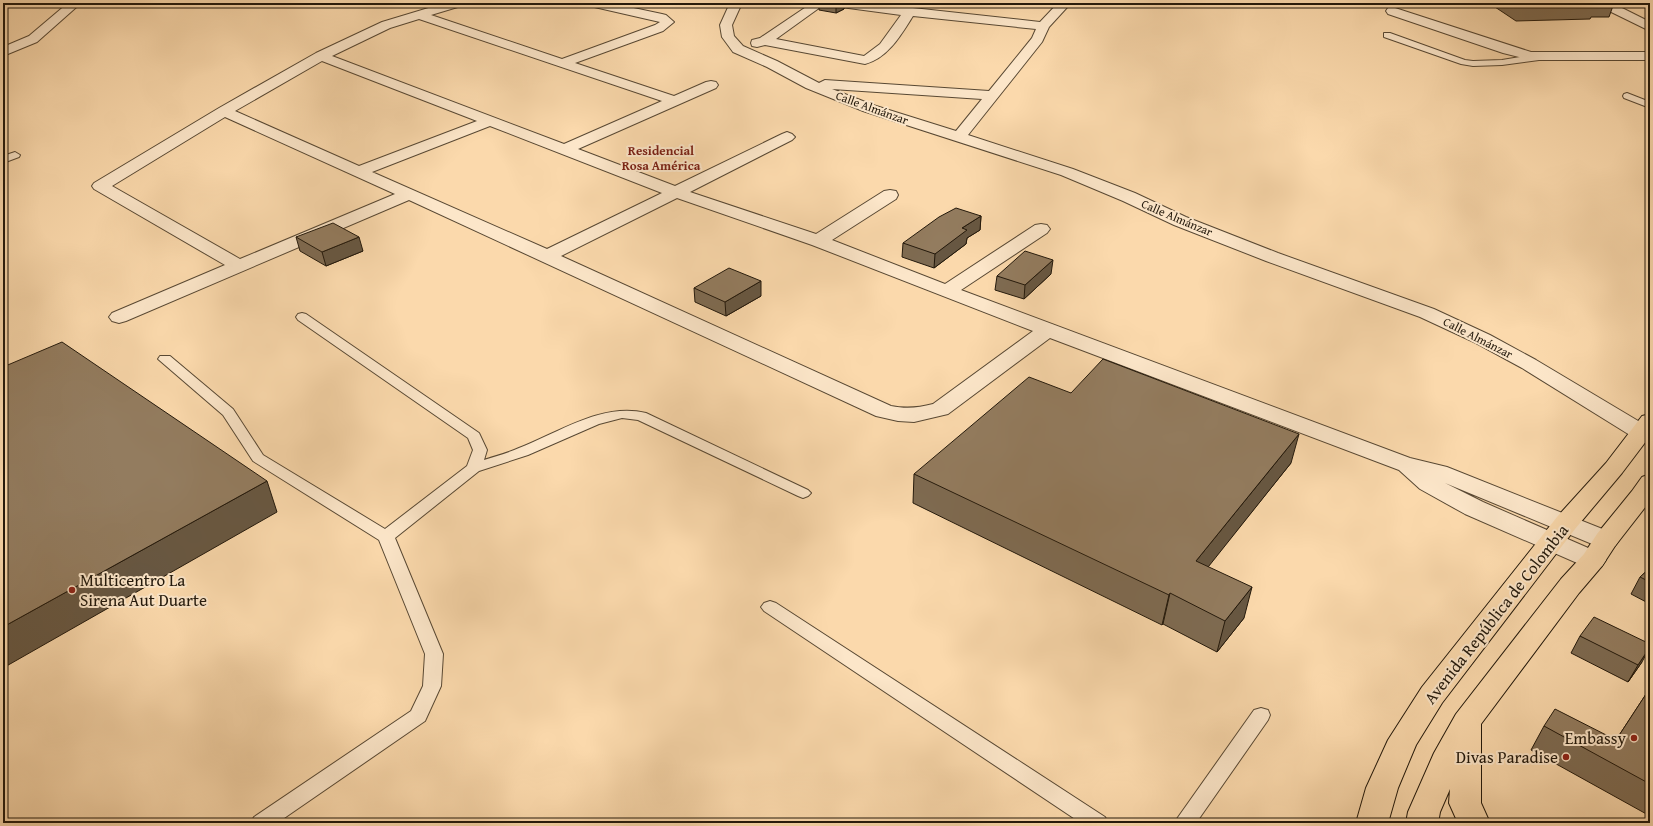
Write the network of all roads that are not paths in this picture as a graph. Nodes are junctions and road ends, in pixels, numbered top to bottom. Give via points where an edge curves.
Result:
1 (75, 3) edge
2 (457, 3) edge
3 (594, 3) edge
4 (736, 3) edge
5 (820, 3) edge
6 (841, 3) edge
7 (1065, 3) edge
8 (1603, 3) edge
9 (976, 6) dead end
10 (904, 9) edge
11 (1392, 10) dead end
12 (420, 15) junction
13 (977, 19) junction
14 (1043, 26) junction
15 (1650, 27) edge
16 (1387, 35) dead end
17 (765, 41) junction
18 (738, 49) junction
19 (3, 52) edge
20 (321, 56) junction
21 (1650, 56) edge
22 (1539, 57) junction
23 (563, 63) junction
24 (711, 85) dead end
25 (811, 85) junction
26 (992, 95) junction
27 (1627, 96) dead end
28 (675, 101) junction
29 (1650, 105) edge
30 (224, 111) junction
31 (490, 121) junction
32 (787, 137) dead end
33 (958, 138) junction
34 (566, 149) junction
35 (14, 155) dead end
36 (3, 160) edge
37 (357, 172) junction
38 (675, 192) junction
39 (409, 194) junction
40 (890, 195) dead end
41 (1041, 229) dead end
42 (818, 241) junction
43 (547, 256) junction
44 (239, 266) junction
45 (947, 291) junction
46 (119, 317) dead end
47 (302, 317) dead end
48 (1048, 330) junction
49 (164, 359) dead end
50 (1647, 430) edge
51 (474, 468) junction
52 (1650, 482) edge
53 (803, 493) dead end
54 (1558, 533) junction
55 (386, 537) junction
56 (1600, 550) junction
57 (770, 607) dead end
58 (1261, 716) dead end
59 (1466, 722) junction
60 (261, 823) edge
61 (1098, 823) edge
62 (1184, 823) edge
63 (1372, 823) edge
64 (1422, 823) edge
65 (1474, 823) edge

1 - 19 street via 33,39
2 - 12 street
3 - 23 street via 662,18 668,22 659,28
4 - 18 street via 726,25 728,37
5 - 17 street
6 - 10 street
7 - 14 street
8 - 15 street
9 - 13 street
10 - 13 street
10 - 17 street via 896,34 875,56 865,60
11 - 22 street via 1508,50
12 - 20 street via 386,25
12 - 23 street
13 - 14 street
14 - 26 street via 1038,39
16 - 22 lane via 1474,64 1497,64
17 - 18 street
18 - 25 street, Calle Almánzar
20 - 30 street
20 - 31 street
21 - 22 street
23 - 28 street
24 - 28 street
25 - 26 street via 830,84
25 - 33 street, Calle Almánzar via 868,108
26 - 33 street
27 - 29 lane
28 - 34 street
30 - 37 street
30 - 44 street via 100,186
31 - 34 street
31 - 37 street
32 - 38 street
33 - 50 street, Calle Almánzar via 1068,172 1180,221 1427,313 1482,339
34 - 38 street
35 - 36 lane
37 - 39 street
38 - 42 street
38 - 43 street
39 - 43 street
39 - 44 street
40 - 42 street
41 - 45 street
42 - 45 street
43 - 48 street via 884,411 898,414 914,415 940,409
44 - 46 street
45 - 48 street
47 - 51 lane via 474,436 480,450
48 - 54 street via 1404,464 1428,484 1474,508
49 - 55 lane via 228,412 258,458
50 - 54 main road, Avenida República de Colombia
51 - 53 lane via 524,452 594,422 622,414 641,416
51 - 55 lane
52 - 56 main road
54 - 56 street
54 - 63 main road, Avenida República de Colombia via 1432,695 1403,740 1382,788
55 - 60 lane via 434,654 432,686 418,716
56 - 59 main road
57 - 61 lane
58 - 62 lane
59 - 64 main road via 1449,753 1424,812
59 - 65 main road via 1465,803

